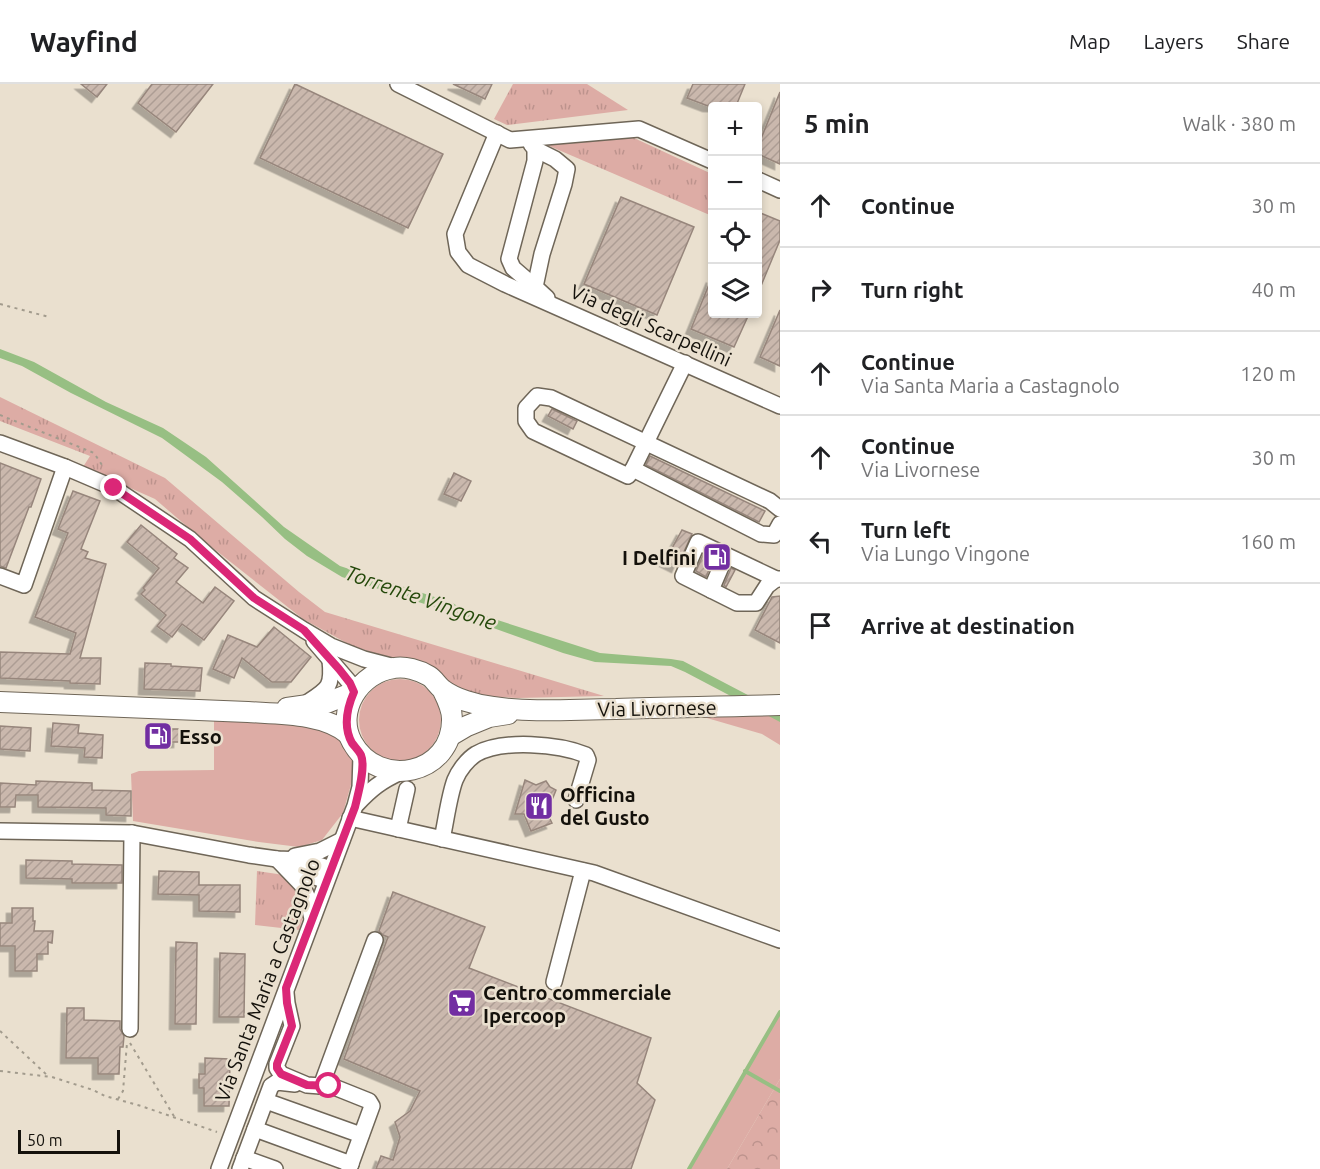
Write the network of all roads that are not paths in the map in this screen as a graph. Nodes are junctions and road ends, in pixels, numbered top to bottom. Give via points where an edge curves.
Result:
1 (398, 84) edge
2 (497, 133) junction
3 (531, 144) junction
4 (708, 159) edge
5 (762, 182) edge
6 (780, 190) edge
7 (535, 287) junction
8 (554, 304) junction
9 (685, 363) junction
10 (780, 406) edge
11 (0, 443) edge
12 (647, 443) junction
13 (65, 467) junction
14 (633, 469) junction
15 (780, 510) edge
16 (780, 524) edge
17 (726, 555) junction
18 (0, 576) edge
19 (778, 579) edge
20 (711, 590) junction
21 (304, 630) junction
22 (330, 660) junction
23 (395, 667) junction
24 (442, 689) junction
25 (354, 692) junction
26 (0, 702) edge
27 (301, 706) junction
28 (779, 706) edge
29 (533, 710) junction
30 (249, 712) junction
31 (348, 734) junction
32 (450, 736) junction
33 (361, 756) junction
34 (404, 780) junction
35 (576, 800) dead end
36 (353, 812) junction
37 (398, 829) junction
38 (0, 831) edge
39 (132, 833) junction
40 (442, 839) junction
41 (342, 840) junction
42 (277, 859) junction
43 (583, 871) junction
44 (328, 875) junction
45 (312, 919) junction
46 (375, 940) dead end
47 (780, 940) edge
48 (554, 982) dead end
49 (286, 988) junction
50 (130, 1031) road end
51 (314, 1086) junction
52 (266, 1101) junction
53 (255, 1129) junction
54 (362, 1135) junction
55 (242, 1163) edge
56 (350, 1166) edge
57 (219, 1169) edge
58 (275, 1169) edge

1 - 2 street
2 - 3 street
2 - 8 street, Via degli Scarpellini via 455,234 458,252 468,265
3 - 4 street via 639,129
3 - 7 street via 535,161 509,259 513,268
3 - 7 street via 567,169
5 - 6 street
7 - 8 street
8 - 9 street, Via degli Scarpellini
9 - 10 street, Via degli Scarpellini
9 - 12 street
11 - 13 street
12 - 14 street
12 - 14 street via 551,398 537,396 526,408 526,421 533,431 628,476
12 - 15 street via 770,501
13 - 18 street via 24,585
13 - 21 street via 114,488 190,539 254,598
14 - 16 street via 761,534 774,535
17 - 19 street
17 - 20 street
17 - 20 street via 698,542 683,576
19 - 20 street via 767,586 756,603 737,603
21 - 22 street
21 - 23 street via 331,646
22 - 25 street
22 - 27 street via 330,684
23 - 24 main road, Via Livornese via 430,676
23 - 25 main road via 379,671
24 - 29 main road, Via Livornese via 491,707
24 - 32 main road via 450,704
25 - 27 main road via 329,702
25 - 31 main road via 347,717
26 - 30 main road
27 - 30 main road
28 - 29 main road, Via Livornese
29 - 32 main road, Via Livornese via 489,717
30 - 31 main road via 315,719 340,727
31 - 33 main road
32 - 34 main road, Via Livornese via 431,762
33 - 34 main road
33 - 36 street, Via Santa Maria a Castagnolo via 360,788
34 - 36 street, Via Santa Maria a Castagnolo via 384,780 370,789
34 - 37 street
35 - 40 street via 588,760 586,755 538,745 487,750 472,757 456,779
36 - 37 street
36 - 41 street, Via Santa Maria a Castagnolo
37 - 40 street
38 - 39 street
39 - 42 street
39 - 50 street
40 - 43 street
41 - 42 street via 312,854
41 - 44 street, Via Santa Maria a Castagnolo
42 - 44 street via 302,860
42 - 45 street via 302,885
43 - 47 street
43 - 48 street
44 - 45 street, Via Santa Maria a Castagnolo
45 - 49 street, Via Santa Maria a Castagnolo
46 - 51 street
49 - 51 street via 292,1026 277,1068 281,1074
49 - 57 street, Via Santa Maria a Castagnolo
51 - 52 street via 277,1082 271,1086
51 - 54 street via 334,1087 370,1102 372,1108
52 - 53 street
52 - 54 street
53 - 55 street
53 - 56 street
54 - 56 street
55 - 58 street

